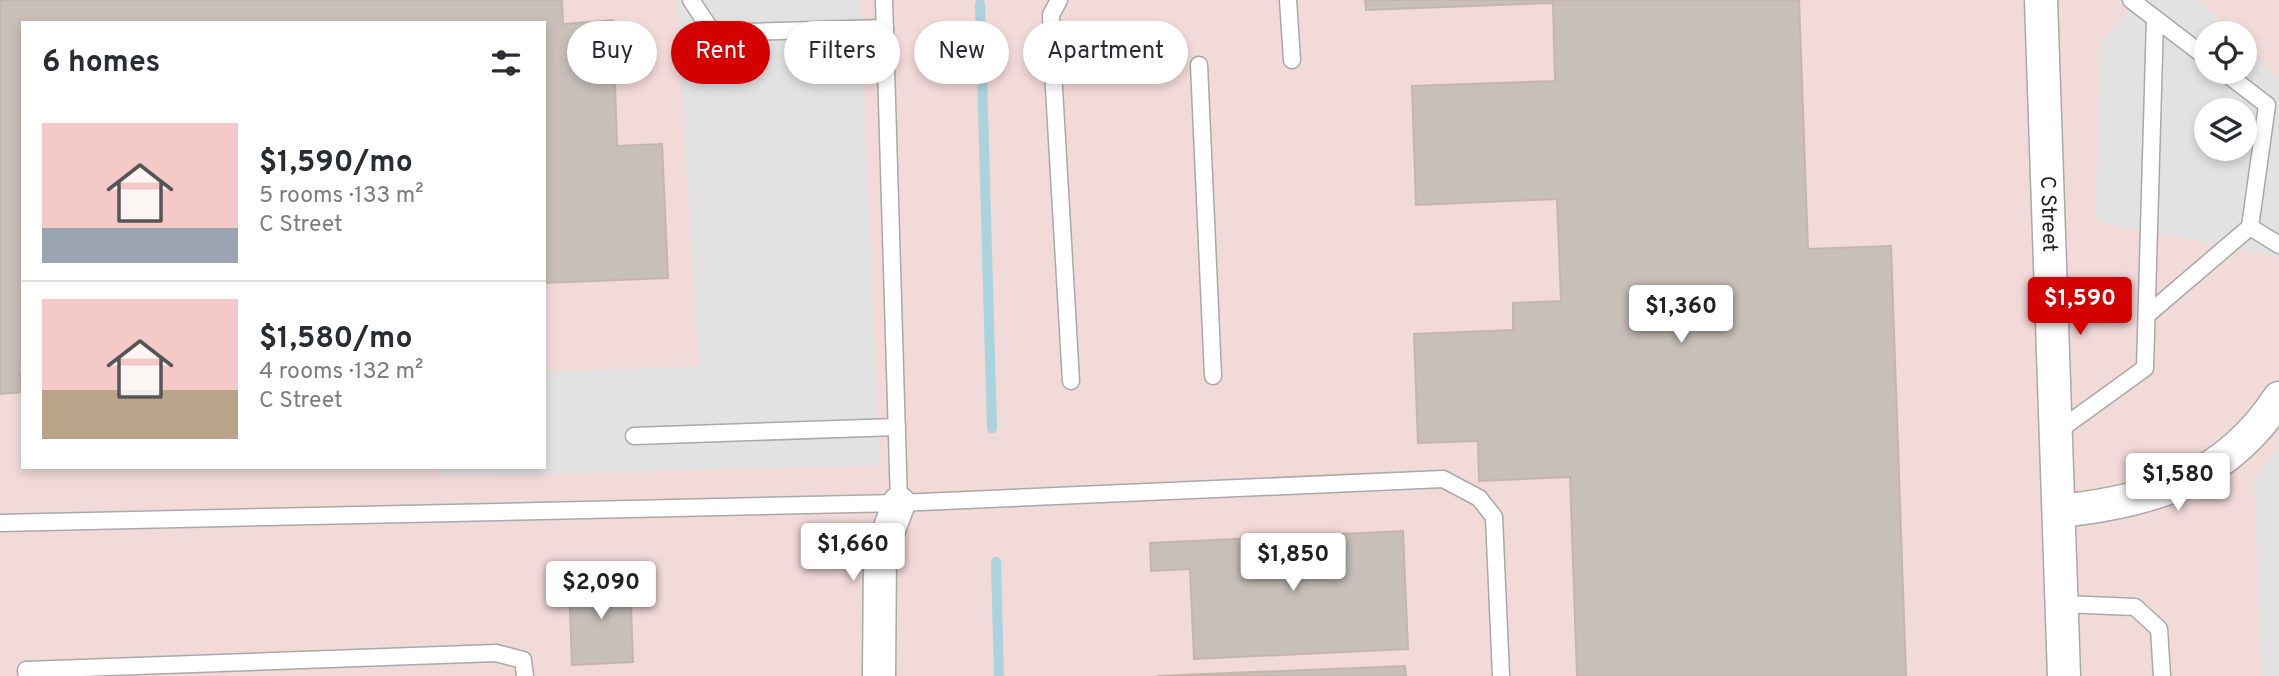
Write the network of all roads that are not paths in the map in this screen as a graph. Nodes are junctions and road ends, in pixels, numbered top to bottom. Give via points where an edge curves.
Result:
1 (691, 0) edge
2 (884, 0) edge
3 (1059, 0) edge
4 (1289, 0) edge
5 (2040, 0) edge
6 (2131, 0) edge
7 (2155, 19) junction
8 (885, 21) edge
9 (784, 31) edge
10 (2194, 48) edge
11 (1293, 60) dead end
12 (1199, 65) dead end
13 (887, 84) edge
14 (2240, 84) edge
15 (2250, 227) junction
16 (2279, 245) edge
17 (2147, 315) junction
18 (1213, 376) dead end
19 (1071, 381) dead end
20 (2279, 398) edge
21 (897, 427) junction
22 (2058, 431) junction
23 (634, 436) dead end
24 (899, 503) junction
25 (2061, 511) junction
26 (0, 523) edge
27 (2063, 604) junction
28 (27, 676) edge
29 (525, 676) edge
30 (879, 676) edge
31 (1501, 676) edge
32 (2064, 676) edge
33 (2162, 676) edge

1 - 9 lane via 713,33
2 - 8 lane
3 - 19 lane via 1051,15 1052,57
4 - 11 lane
5 - 22 street, C Street
6 - 7 lane
7 - 10 lane
7 - 17 lane
12 - 18 lane
13 - 21 lane
14 - 15 lane via 2267,105
15 - 16 lane
15 - 17 lane
17 - 22 lane via 2145,368
20 - 25 street via 2259,429 2210,469 2159,493
21 - 23 lane
21 - 24 lane
22 - 25 street, C Street
24 - 26 lane
24 - 30 street via 880,554
24 - 31 lane via 1443,478 1479,498 1494,517
25 - 27 street, C Street
27 - 32 street, C Street
27 - 33 lane via 2135,607 2159,629
28 - 29 lane via 26,670 496,653 523,660

